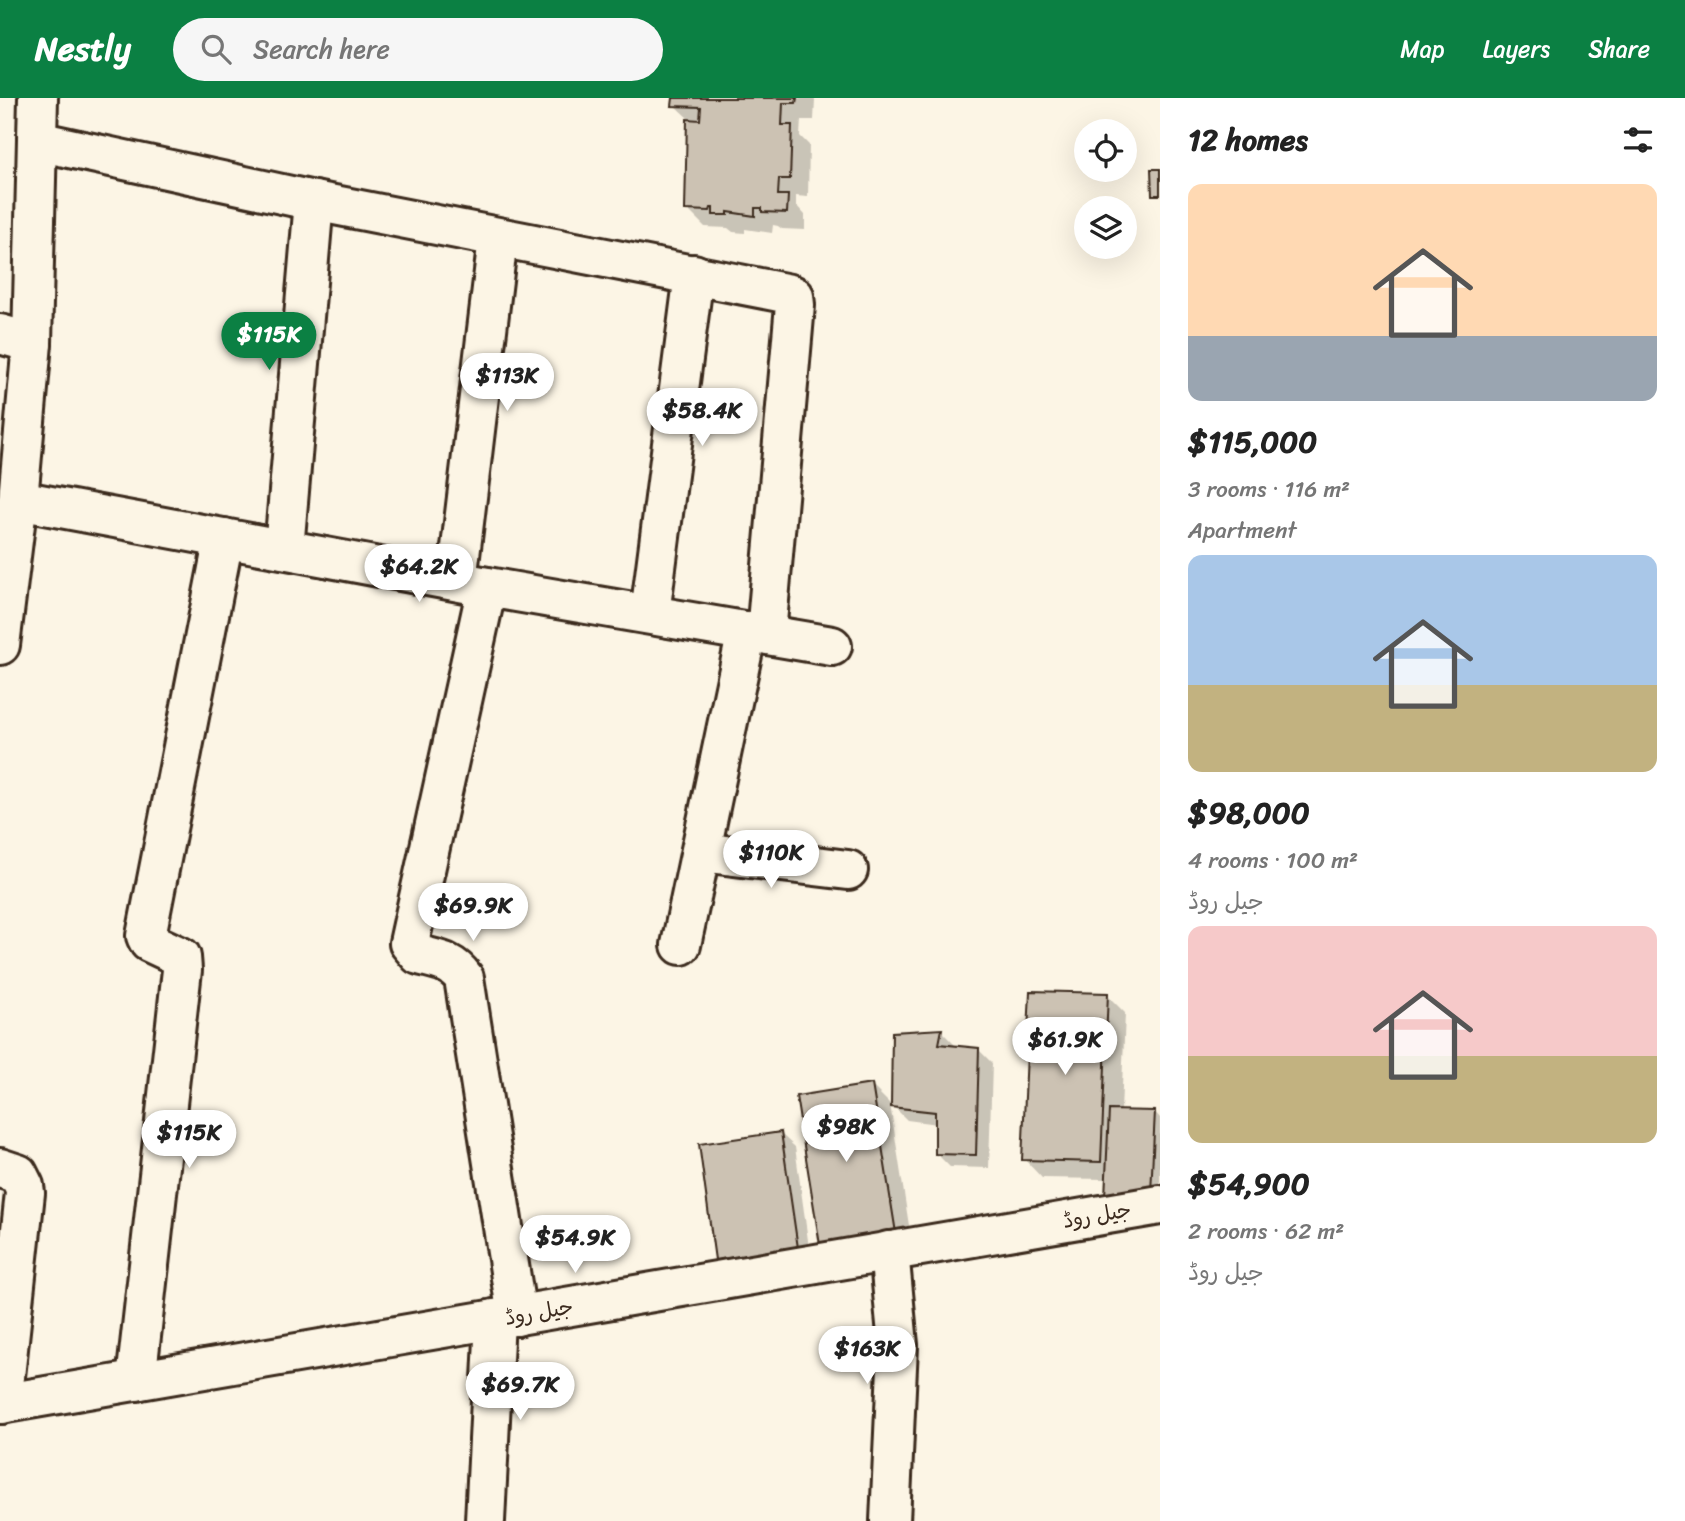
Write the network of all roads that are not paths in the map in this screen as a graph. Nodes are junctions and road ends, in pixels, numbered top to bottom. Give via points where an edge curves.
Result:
1 (38, 98) edge
2 (37, 141) junction
3 (314, 201) junction
4 (498, 238) junction
5 (694, 274) junction
6 (16, 338) edge
7 (18, 500) junction
8 (224, 538) junction
9 (284, 549) junction
10 (5, 567) edge
11 (472, 584) junction
12 (650, 614) junction
13 (757, 633) junction
14 (0, 645) edge
15 (832, 646) dead end
16 (701, 852) junction
17 (848, 870) dead end
18 (681, 945) dead end
19 (0, 1168) edge
20 (1160, 1205) edge
21 (889, 1251) junction
22 (506, 1317) junction
23 (136, 1381) junction
24 (1, 1404) edge
25 (485, 1521) edge
26 (890, 1521) edge

1 - 2 street
2 - 3 street
2 - 6 street
3 - 4 street
3 - 9 street
4 - 5 street
4 - 11 street
5 - 12 street
5 - 13 street via 790,294 795,301
6 - 7 street
7 - 8 street
7 - 10 street
8 - 9 street
8 - 23 street via 146,936 149,942 181,957 182,970
9 - 11 street
10 - 14 street
11 - 12 street
11 - 22 street via 409,943 419,956 447,961 464,978
12 - 13 street
13 - 15 street
13 - 16 street
16 - 17 street
16 - 18 street
19 - 24 street via 18,1174 25,1193
20 - 21 street, جیل روڈ
21 - 22 street, جیل روڈ
21 - 26 street via 898,1345
22 - 23 street, جیل روڈ
22 - 25 street
23 - 24 street, جیل روڈ

